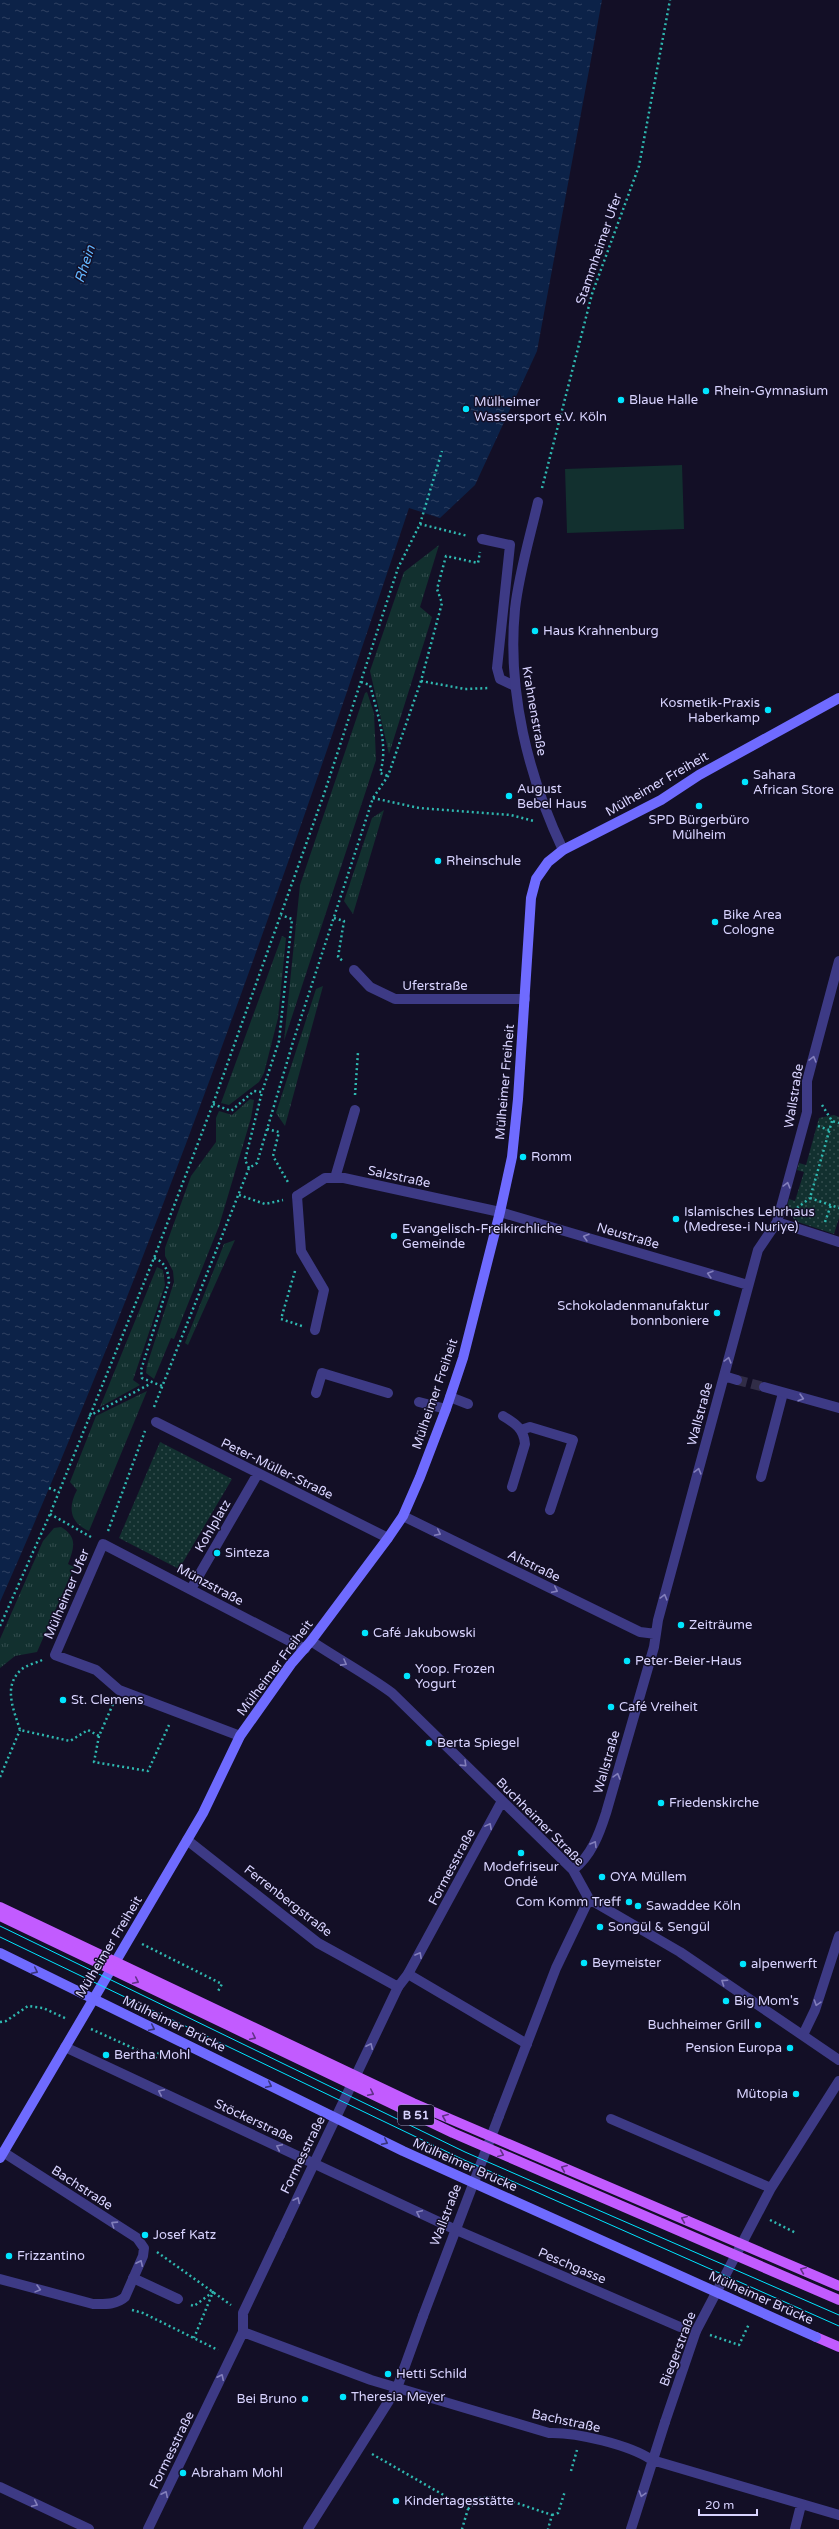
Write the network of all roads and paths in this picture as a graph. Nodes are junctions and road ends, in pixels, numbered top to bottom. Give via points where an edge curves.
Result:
1 (670, 0) edge
2 (442, 451) dead end
3 (538, 502) joint
4 (420, 524) junction
5 (482, 540) junction
6 (421, 681) junction
7 (361, 682) junction
8 (515, 686) junction
9 (482, 688) dead end
10 (839, 698) edge
11 (388, 776) junction
12 (373, 798) junction
13 (548, 819) junction
14 (563, 850) junction
15 (281, 915) junction
16 (334, 918) junction
17 (338, 957) dead end
18 (839, 961) edge
19 (354, 970) dead end
20 (525, 999) junction
21 (358, 1052) dead end
22 (262, 1092) junction
23 (213, 1104) junction
24 (354, 1106) joint
25 (839, 1123) edge
26 (267, 1129) junction
27 (249, 1168) junction
28 (335, 1178) junction
29 (239, 1195) junction
30 (297, 1196) junction
31 (265, 1204) dead end
32 (839, 1208) edge
33 (500, 1212) junction
34 (777, 1222) junction
35 (839, 1242) edge
36 (301, 1251) junction
37 (154, 1258) junction
38 (748, 1285) junction
39 (315, 1330) joint
40 (724, 1376) junction
41 (737, 1380) tunnel mouth
42 (151, 1384) junction
43 (162, 1386) junction
44 (764, 1387) tunnel mouth
45 (316, 1393) dead end
46 (388, 1393) dead end
47 (783, 1393) junction
48 (450, 1397) junction
49 (419, 1402) dead end
50 (468, 1404) dead end
51 (839, 1408) edge
52 (446, 1409) junction
53 (152, 1413) dead end
54 (503, 1416) dead end
55 (89, 1417) junction
56 (152, 1424) joint
57 (521, 1430) junction
58 (258, 1475) junction
59 (761, 1477) dead end
60 (512, 1487) dead end
61 (49, 1488) dead end
62 (59, 1492) junction
63 (550, 1510) dead end
64 (50, 1514) junction
65 (403, 1516) junction
66 (88, 1536) dead end
67 (388, 1538) junction
68 (103, 1544) junction
69 (191, 1590) junction
70 (0, 1626) edge
71 (656, 1634) junction
72 (308, 1645) junction
73 (55, 1655) junction
74 (119, 1690) junction
75 (175, 1711) junction
76 (20, 1730) junction
77 (99, 1736) junction
78 (240, 1736) junction
79 (0, 1777) edge
80 (502, 1801) junction
81 (188, 1840) junction
82 (573, 1870) junction
83 (589, 1899) junction
84 (0, 1907) edge
85 (0, 1916) edge
86 (838, 1940) edge
87 (157, 1952) dead end
88 (0, 1953) edge
89 (408, 1974) junction
90 (398, 1988) junction
91 (217, 1993) dead end
92 (54, 2014) dead end
93 (0, 2022) edge
94 (78, 2023) junction
95 (803, 2035) junction
96 (527, 2044) junction
97 (65, 2047) junction
98 (160, 2051) dead end
99 (839, 2060) edge
100 (839, 2080) edge
101 (611, 2120) dead end
102 (2, 2155) edge
103 (314, 2163) junction
104 (771, 2188) junction
105 (757, 2214) junction
106 (454, 2229) junction
107 (796, 2234) dead end
108 (144, 2248) junction
109 (133, 2278) junction
110 (0, 2279) edge
111 (839, 2286) edge
112 (213, 2292) junction
113 (178, 2299) joint
114 (839, 2300) edge
115 (120, 2301) junction
116 (243, 2314) junction
117 (749, 2324) dead end
118 (680, 2327) dead end
119 (696, 2331) junction
120 (243, 2332) junction
121 (816, 2337) joint
122 (194, 2338) junction
123 (839, 2347) edge
124 (231, 2356) junction
125 (397, 2388) junction
126 (360, 2447) junction
127 (574, 2459) dead end
128 (652, 2460) junction
129 (571, 2471) dead end
130 (0, 2488) edge
131 (565, 2491) dead end
132 (801, 2505) junction
133 (468, 2509) junction
134 (552, 2515) junction
135 (839, 2515) edge
136 (89, 2529) edge
137 (148, 2529) edge
138 (308, 2529) edge
139 (462, 2529) edge
140 (548, 2529) edge
141 (631, 2529) edge
142 (796, 2529) edge

1 - 3 path, Stammheimer Ufer via 639,166 592,294
2 - 4 path
3 - 8 street, Krahnenstraße via 515,607 512,663
4 - 5 path
4 - 7 path via 398,568
5 - 6 path via 478,563 446,556 437,589 442,603
5 - 8 street via 510,545 497,668 500,679
6 - 9 path via 465,690
6 - 11 path
7 - 11 path via 370,685 384,757 380,773
7 - 15 path
8 - 13 street, Krahnenstraße via 532,771
10 - 14 street, Mülheimer Freiheit via 699,775 661,800
11 - 12 path
12 - 13 path via 419,808 511,815 541,823
12 - 16 path
13 - 14 street, Krahnenstraße
14 - 20 street, Mülheimer Freiheit via 548,862 536,879 531,898
15 - 22 path via 292,919 279,1040
15 - 23 path
16 - 17 path via 344,921
16 - 26 path
34 -> 18 street, Wallstraße via 807,1112 806,1081
19 - 20 street, Uferstraße via 370,987 395,999
20 - 33 street, Mülheimer Freiheit via 512,1150
21 - 24 path
22 - 23 path via 254,1091 231,1111
22 - 27 path via 245,1160
23 - 37 path
24 - 28 street
25 - 32 path via 832,1120 810,1198
26 - 27 path via 257,1163
26 - 30 path via 279,1132 273,1156
27 - 29 path
28 - 30 street, Salzstraße via 325,1178
28 - 33 street, Salzstraße
29 - 31 path
29 - 43 path
30 - 36 street
38 -> 33 street, Neustraße
33 - 48 street, Mülheimer Freiheit via 463,1358
34 - 35 street
34 - 38 street, Wallstraße via 758,1250
36 - 39 street via 324,1290
36 - 39 path via 281,1319
37 - 42 path via 162,1261 168,1272 169,1282 141,1370 142,1378
37 - 55 path
40 -> 38 street, Wallstraße
40 - 41 street
71 -> 40 street, Wallstraße
42 - 43 path
42 - 55 path
43 - 53 path
44 - 47 street
45 - 46 street via 322,1373
47 -> 51 street
47 - 59 street
48 - 50 street
48 - 52 street, Mülheimer Freiheit
49 - 52 street
52 - 65 street, Mülheimer Freiheit
54 - 57 street
55 - 62 path
56 - 58 street, Peter-Müller-Straße
56 - 68 path
57 - 60 street via 525,1444
57 - 63 street via 530,1427 573,1440
58 - 67 street, Peter-Müller-Straße
58 - 69 street, Kohlplatz
61 - 62 path
62 - 64 path
64 - 66 path
64 - 70 path
65 - 67 street, Mülheimer Freiheit
65 -> 71 street, Altstraße via 640,1632
67 - 72 street, Mülheimer Freiheit
68 - 69 street, Münzstraße
68 - 73 street, Mülheimer Ufer
69 - 72 street, Münzstraße
82 -> 71 street, Wallstraße via 583,1862 598,1836
72 - 78 street, Mülheimer Freiheit via 291,1664
72 -> 80 street, Buchheimer Straße via 368,1675 392,1693
73 - 74 street via 96,1670
73 - 76 path via 23,1668 12,1681 10,1697
74 - 75 street
74 - 77 path
75 - 77 path via 148,1771 94,1762
75 - 78 street
76 - 77 path via 70,1741 88,1730
76 - 79 path
78 - 81 street, Mülheimer Freiheit
80 - 82 street, Buchheimer Straße
89 -> 80 street, Formesstraße
81 - 90 street, Ferrenbergstraße via 318,1943
81 - 94 street, Mülheimer Freiheit
82 - 83 street, Buchheimer Straße
95 -> 83 street via 680,1952
83 - 96 street, Wallstraße via 556,1968
111 -> 84 main road, B 51, bridge via 413,2103
85 -> 114 main road, Mülheimer Brücke / B 51, bridge via 453,2133
86 -> 95 street via 815,2010
87 - 91 path via 222,1984
88 -> 121 street, Mülheimer Brücke, bridge via 403,2151
89 - 90 street, Formesstraße
89 - 96 street
103 -> 90 street, Formesstraße
92 - 93 path via 43,2008 28,2006 6,2021
94 - 97 street, Mülheimer Freiheit
94 - 98 path via 155,2058
95 - 99 street
96 - 106 street, Wallstraße
97 - 102 street, Mülheimer Freiheit
103 -> 97 street, Stöckerstraße
100 - 104 street, Biegerstraße
101 - 104 street
108 -> 102 street, Bachstraße via 137,2238
106 -> 103 street, Stöckerstraße
116 -> 103 street, Formesstraße
104 - 105 street, Biegerstraße
105 - 107 path
105 - 119 street, Biegerstraße
106 - 118 street, Peschgasse
106 - 125 street, Wallstraße
109 -> 108 street via 144,2256
108 - 112 path via 154,2250
109 - 113 street
109 - 115 street via 125,2297
110 -> 115 street via 93,2304
112 - 113 path via 194,2306
112 - 116 path
112 - 122 path
115 - 122 path via 124,2309 143,2312
116 - 120 street, Formesstraße
117 - 119 path via 739,2345
119 - 128 street, Biegerstraße
120 - 124 street, Formesstraße
120 - 125 street, Bachstraße
121 - 123 main road, Mülheimer Brücke
122 - 124 path
137 -> 124 street, Formesstraße
125 - 126 street, Wallstraße
125 - 128 street, Bachstraße via 549,2433 568,2432 641,2453
126 - 133 path
126 - 138 street, Wallstraße
127 - 129 path
128 - 132 street, Bachstraße
128 -> 141 street, Biegerstraße
130 -> 136 street
131 - 134 path via 558,2513
132 - 135 street, Bachstraße
132 - 142 street
133 - 134 path via 480,2498 502,2498
133 - 139 path
134 - 140 path

